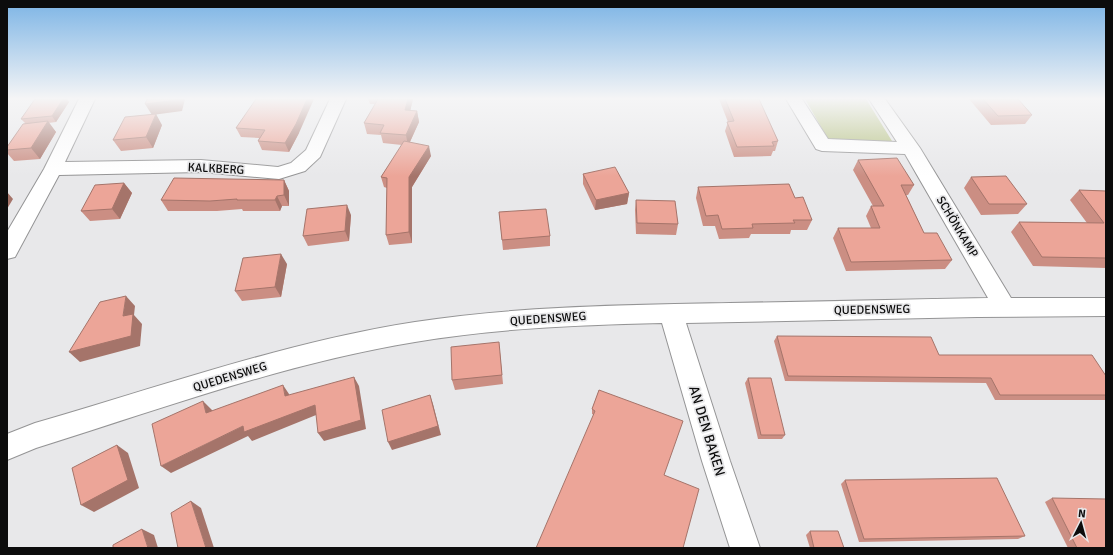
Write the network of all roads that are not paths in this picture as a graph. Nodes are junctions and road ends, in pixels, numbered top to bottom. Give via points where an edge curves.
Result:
1 (74, 125) edge
2 (326, 125) edge
3 (809, 125) edge
4 (895, 125) edge
5 (911, 148) junction
6 (53, 169) junction
7 (7, 252) edge
8 (1004, 306) junction
9 (1106, 307) edge
10 (671, 313) junction
11 (7, 447) edge
12 (745, 548) edge

1 - 6 street
2 - 6 street, KALKBERG via 314,153 298,167 279,173 200,166
3 - 5 street via 822,146
4 - 5 street, SCHÖNKAMP
5 - 8 street, SCHÖNKAMP
6 - 7 street
8 - 9 street, QUEDENSWEG
8 - 10 street, QUEDENSWEG
10 - 11 street, QUEDENSWEG via 488,323 369,341 281,362 35,436
10 - 12 street, AN DEN BAKEN

